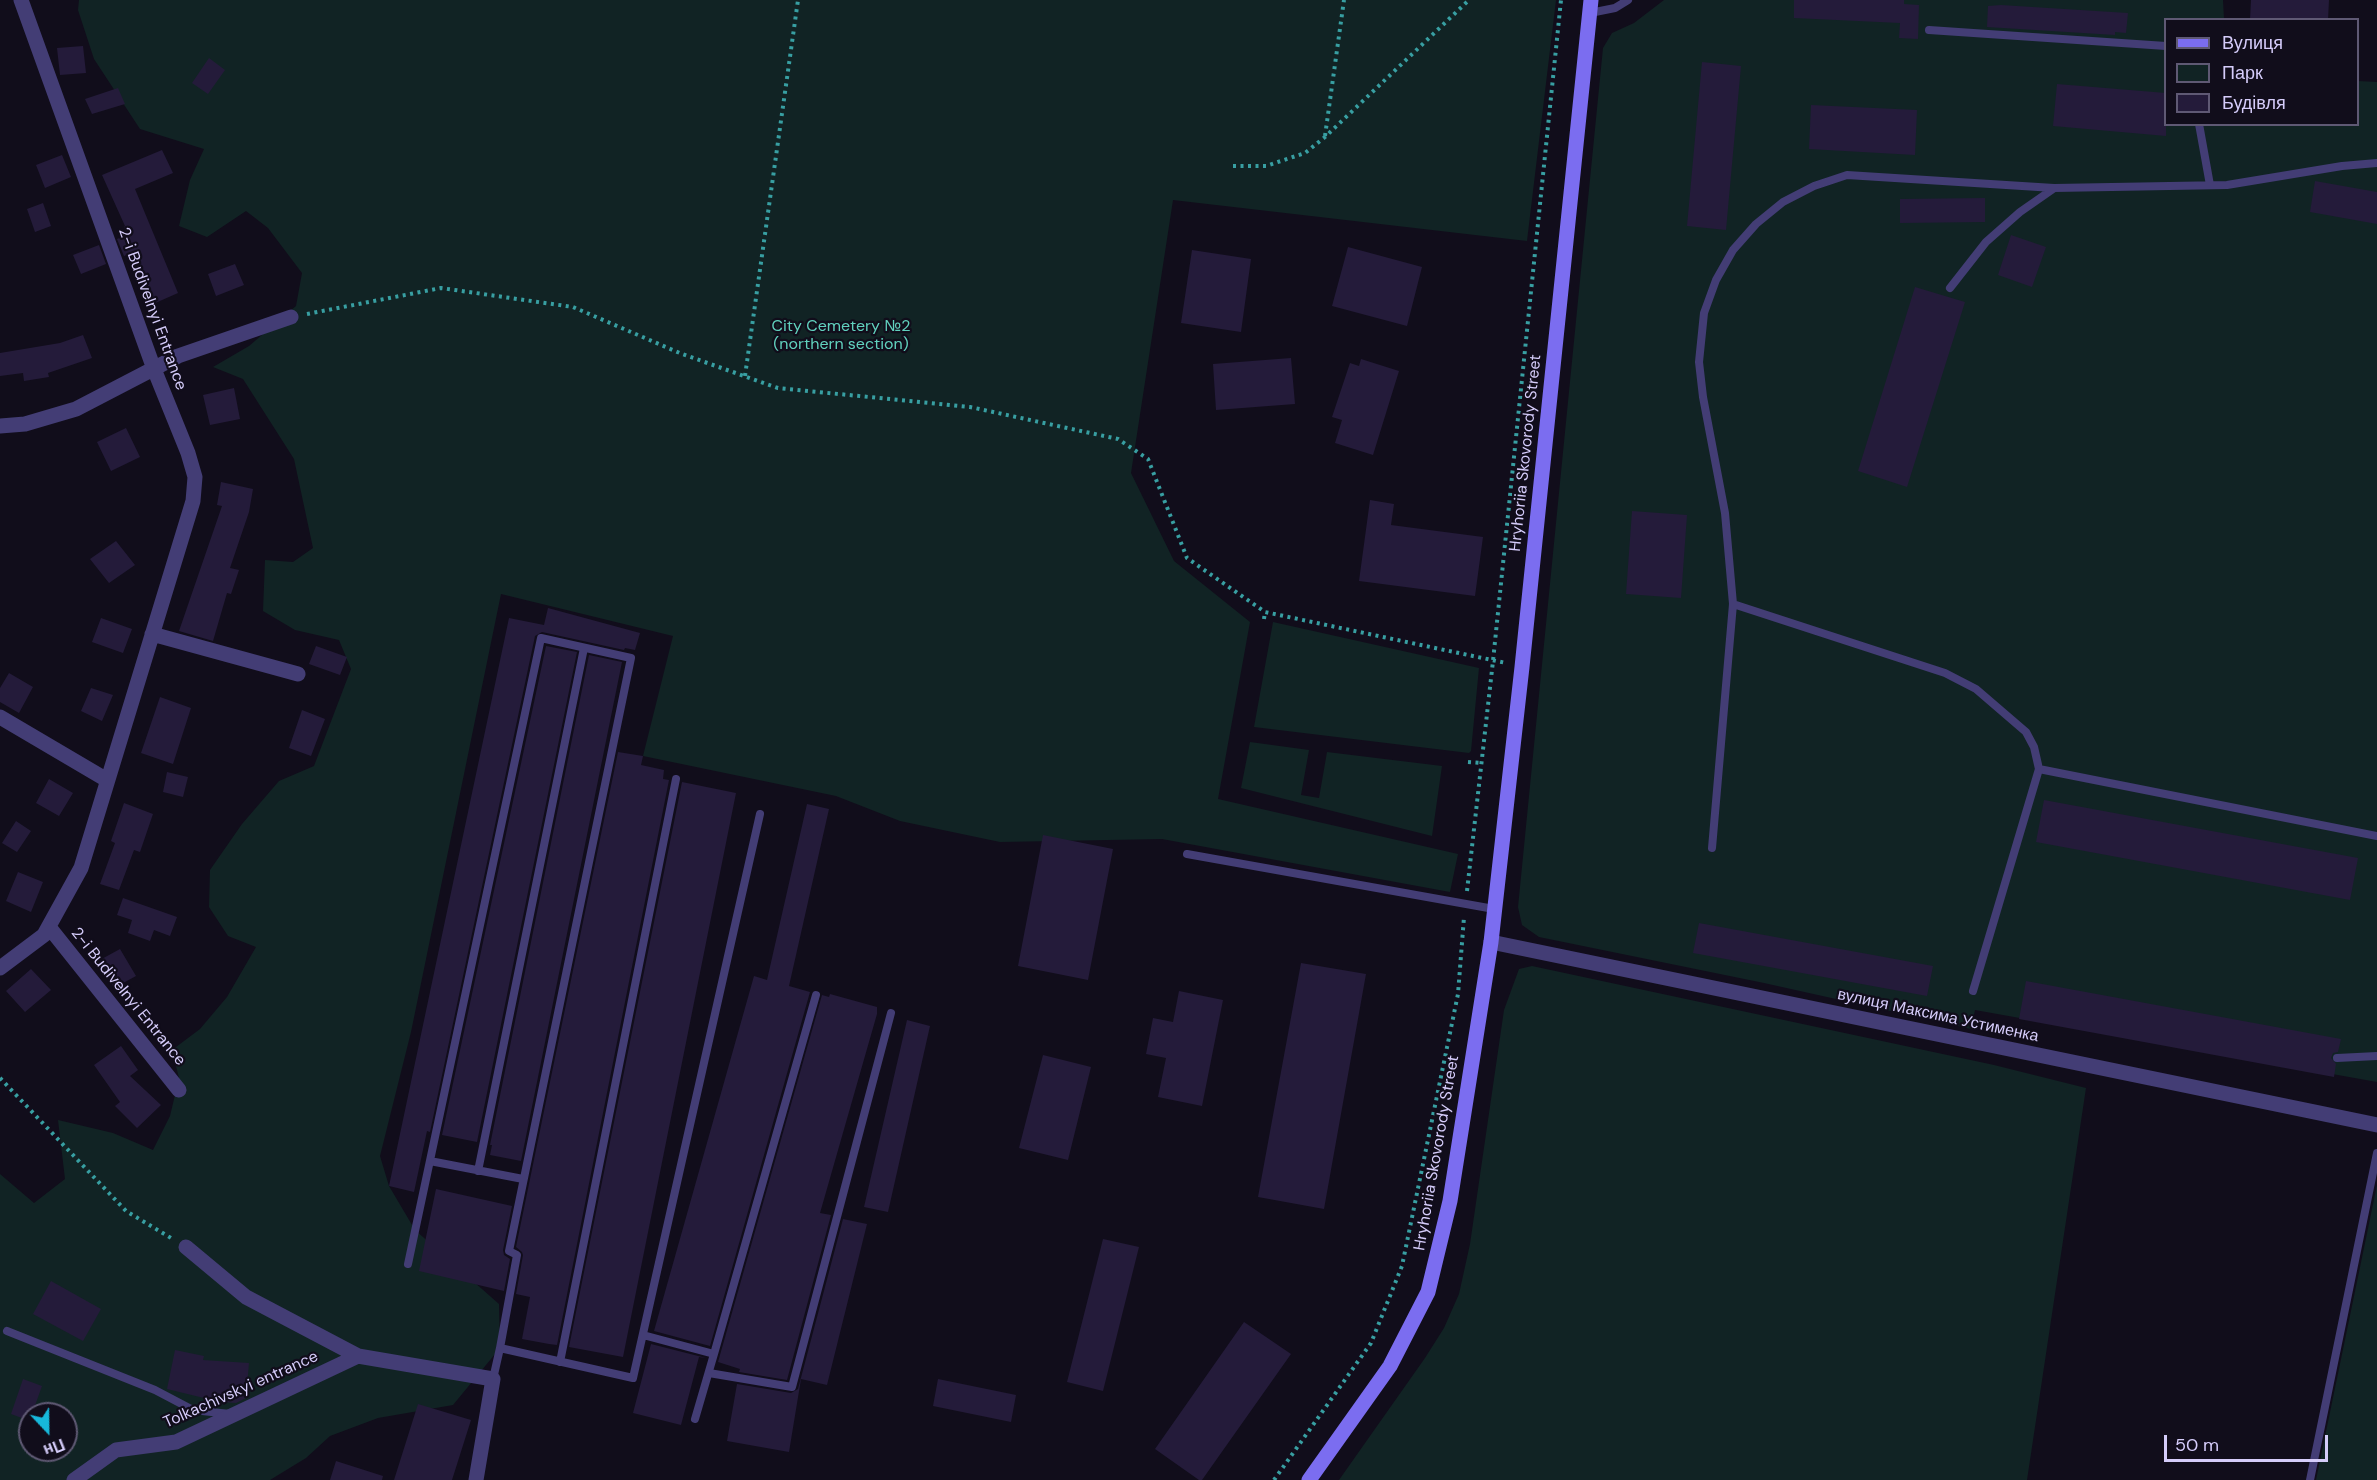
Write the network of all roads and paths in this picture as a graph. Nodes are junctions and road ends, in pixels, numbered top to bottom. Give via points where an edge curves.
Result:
1 (21, 0) edge
2 (798, 0) edge
3 (1344, 0) edge
4 (1469, 0) edge
5 (1561, 0) edge
6 (1628, 0) edge
7 (1590, 7) edge
8 (1929, 30) dead end
9 (2164, 46) edge
10 (2199, 126) edge
11 (1325, 137) junction
12 (2377, 163) edge
13 (1233, 166) dead end
14 (2210, 185) junction
15 (2054, 188) junction
16 (1950, 288) dead end
17 (291, 317) joint
18 (154, 369) junction
19 (745, 376) junction
20 (0, 426) edge
21 (1733, 604) junction
22 (1265, 612) junction
23 (1264, 619) dead end
24 (152, 634) junction
25 (584, 648) junction
26 (1493, 661) junction
27 (1522, 666) junction
28 (298, 674) dead end
29 (0, 717) edge
30 (1468, 762) dead end
31 (1481, 763) junction
32 (2039, 769) junction
33 (676, 779) dead end
34 (106, 780) junction
35 (760, 814) dead end
36 (2377, 836) edge
37 (1712, 848) dead end
38 (1187, 854) dead end
39 (1465, 903) junction
40 (1494, 909) junction
41 (49, 927) junction
42 (1491, 942) junction
43 (0, 968) edge
44 (1973, 991) dead end
45 (816, 994) dead end
46 (891, 1013) dead end
47 (2377, 1056) edge
48 (2337, 1058) dead end
49 (0, 1078) edge
50 (179, 1090) dead end
51 (2377, 1125) edge
52 (2377, 1153) edge
53 (430, 1161) junction
54 (478, 1171) junction
55 (523, 1179) junction
56 (186, 1247) joint
57 (408, 1264) dead end
58 (7, 1331) dead end
59 (643, 1335) junction
60 (500, 1348) junction
61 (714, 1354) junction
62 (358, 1356) junction
63 (560, 1362) junction
64 (709, 1373) junction
65 (492, 1379) junction
66 (237, 1415) junction
67 (695, 1419) dead end
68 (74, 1480) edge
69 (476, 1480) edge
70 (1274, 1480) edge
71 (1310, 1480) edge
72 (2310, 1480) edge

1 - 18 street, 2-i Budivelnyi Entrance
2 - 19 path
3 - 11 path
4 - 11 path
5 - 26 path
6 - 7 lane via 1615,8
7 - 27 street, Hryhoriia Skovorody Street
8 - 9 lane
10 - 14 lane
11 - 13 path via 1305,153 1288,160 1266,166
12 - 14 lane
14 - 15 lane
15 - 16 lane via 1986,242
15 - 21 lane via 1846,175 1783,202 1733,250 1704,313 1699,362 1725,513
17 - 18 street via 178,356
17 - 19 path via 441,288 573,307 682,354
18 - 20 street via 76,409 25,424
18 - 24 street, 2-i Budivelnyi Entrance via 195,477 193,501
19 - 22 path via 778,388 970,407 1118,439 1148,459 1187,558
21 - 32 lane via 1945,673 1976,689 2026,732
21 - 37 lane
22 - 23 path
22 - 26 path
24 - 28 street
24 - 34 street, 2-i Budivelnyi Entrance
25 - 53 lane via 541,638
25 - 54 lane
25 - 55 lane via 632,658
26 - 27 path
26 - 31 path
27 - 40 street, Hryhoriia Skovorody Street
29 - 34 street
30 - 31 path
31 - 39 path
32 - 36 lane
32 - 44 lane
33 - 63 lane
34 - 41 street, 2-i Budivelnyi Entrance via 81,868
35 - 59 lane
38 - 39 lane
39 - 40 lane
39 - 70 path via 1458,994 1402,1266 1371,1343
40 - 42 street, Hryhoriia Skovorody Street
41 - 43 street, 2-i Budivelnyi Entrance
41 - 50 street, 2-i Budivelnyi Entrance
42 - 51 street, вулиця Максима Устименка
42 - 71 street, Hryhoriia Skovorody Street via 1449,1201 1428,1292 1390,1366
45 - 61 lane
46 - 64 lane via 792,1387
47 - 48 lane
49 - 56 path via 126,1211
52 - 72 lane
53 - 54 lane
53 - 57 lane
54 - 55 lane
55 - 60 lane via 508,1251 517,1256
56 - 62 street, Tolkachivskyi entrance via 246,1297
58 - 66 lane via 155,1390 193,1410
59 - 61 lane
59 - 63 lane via 633,1378
60 - 63 lane
60 - 65 lane
61 - 64 lane
62 - 65 street, Tolkachivskyi entrance
62 - 66 street, Tolkachivskyi entrance
64 - 67 lane
65 - 69 street
66 - 68 street, Tolkachivskyi entrance via 176,1442 116,1450

